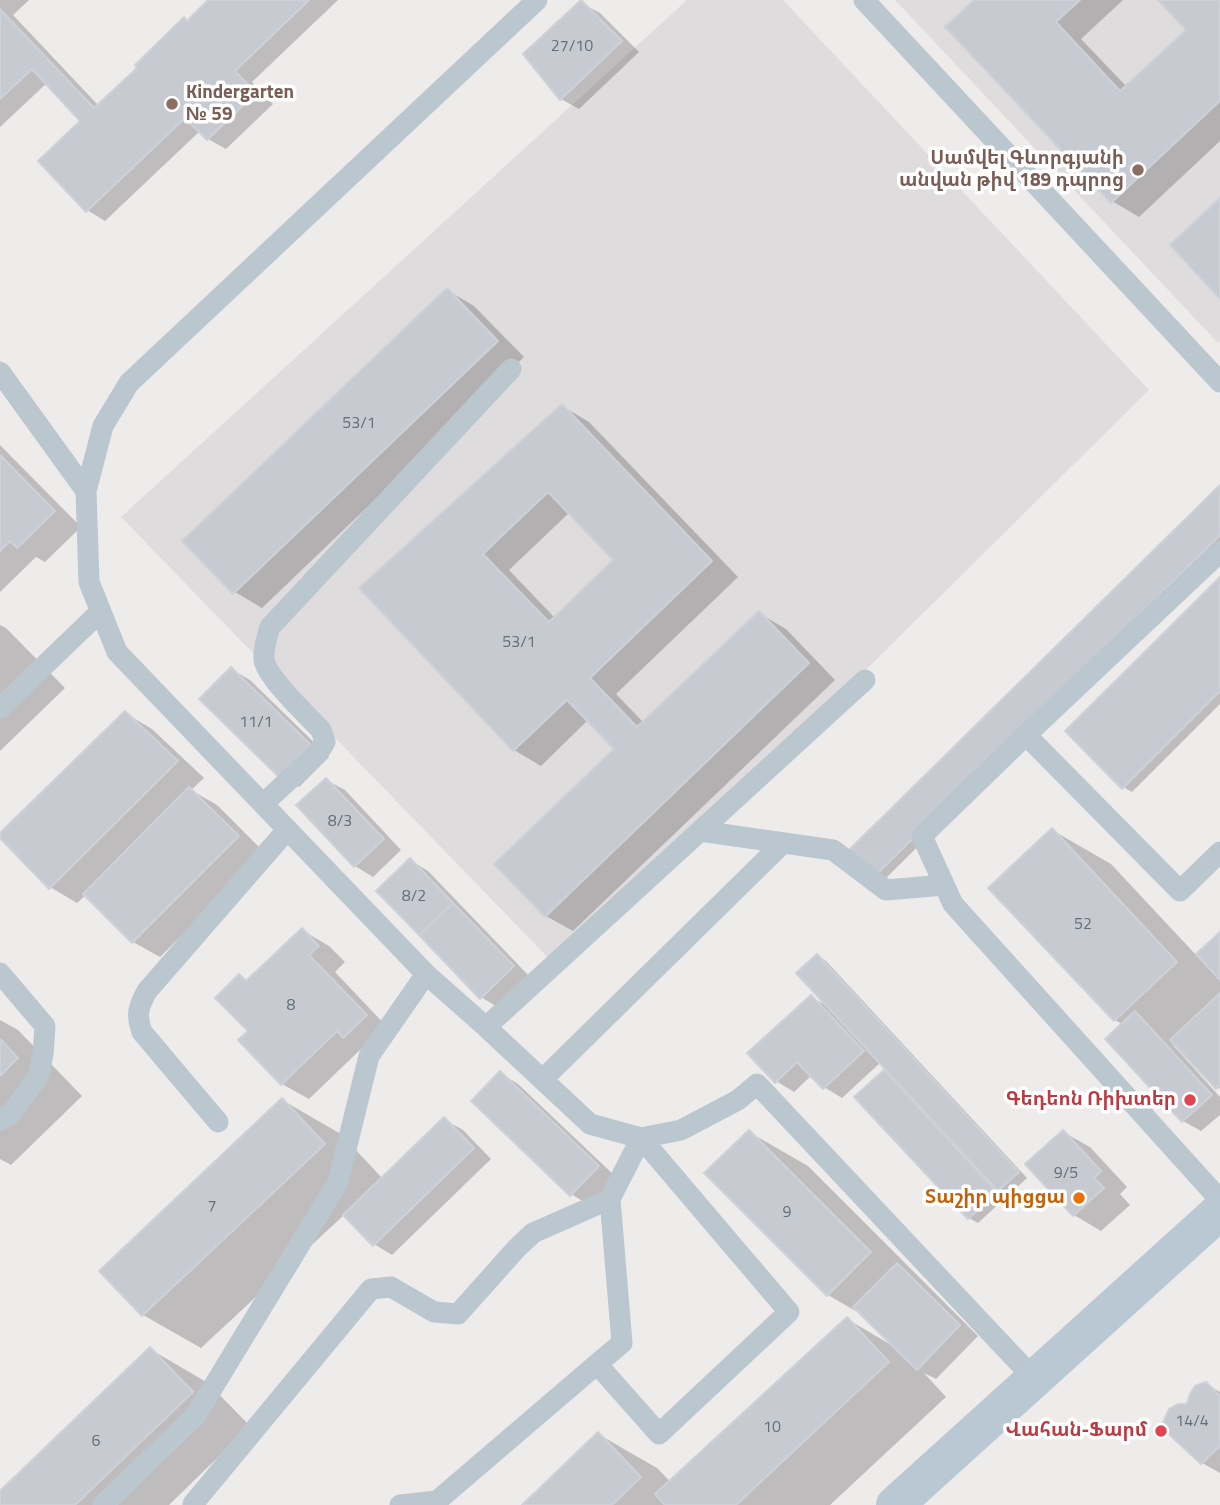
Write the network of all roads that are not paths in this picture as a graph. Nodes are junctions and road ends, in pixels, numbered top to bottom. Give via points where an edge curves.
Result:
1 (537, 0) edge
2 (864, 0) edge
3 (511, 369) dead end
4 (0, 372) edge
5 (1220, 383) edge
6 (86, 491) junction
7 (1220, 552) edge
8 (101, 611) junction
9 (865, 680) dead end
10 (0, 708) edge
11 (1026, 736) junction
12 (263, 804) junction
13 (287, 830) junction
14 (701, 831) junction
15 (783, 843) junction
16 (1220, 852) edge
17 (944, 885) junction
18 (0, 973) edge
19 (426, 974) junction
20 (486, 1027) junction
21 (543, 1079) junction
22 (0, 1120) edge
23 (219, 1122) dead end
24 (641, 1138) junction
25 (610, 1199) junction
26 (1220, 1200) edge
27 (1220, 1211) edge
28 (1220, 1235) edge
29 (597, 1364) junction
30 (1041, 1386) junction
31 (193, 1504) edge
32 (103, 1505) edge
33 (400, 1505) edge
34 (895, 1505) edge
35 (919, 1505) edge

1 - 6 lane via 130,383 103,426
2 - 5 lane
3 - 12 lane via 271,627 264,660 270,674 321,730 325,741
4 - 6 lane
6 - 8 lane via 89,582
7 - 11 lane
8 - 10 lane
8 - 12 lane via 117,652
9 - 14 lane
11 - 16 lane via 1180,891
11 - 17 lane via 922,836
12 - 13 lane
13 - 19 lane
13 - 23 lane via 140,1003 137,1020 142,1032
14 - 15 lane
14 - 20 lane
15 - 17 lane via 833,850 886,890
15 - 21 lane
17 - 26 lane via 953,904
18 - 22 lane via 45,1026 39,1075 10,1114
19 - 20 lane
19 - 32 lane via 369,1056 338,1182 196,1415
20 - 21 lane
21 - 24 lane via 590,1124
24 - 25 lane
24 - 29 lane via 789,1312 659,1434
24 - 30 lane via 681,1130 757,1084
25 - 29 lane via 622,1343
25 - 31 lane via 533,1233 458,1314 434,1312 391,1287 371,1289
27 - 30 main road
28 - 30 main road
29 - 33 lane via 437,1501
30 - 34 main road
30 - 35 main road

